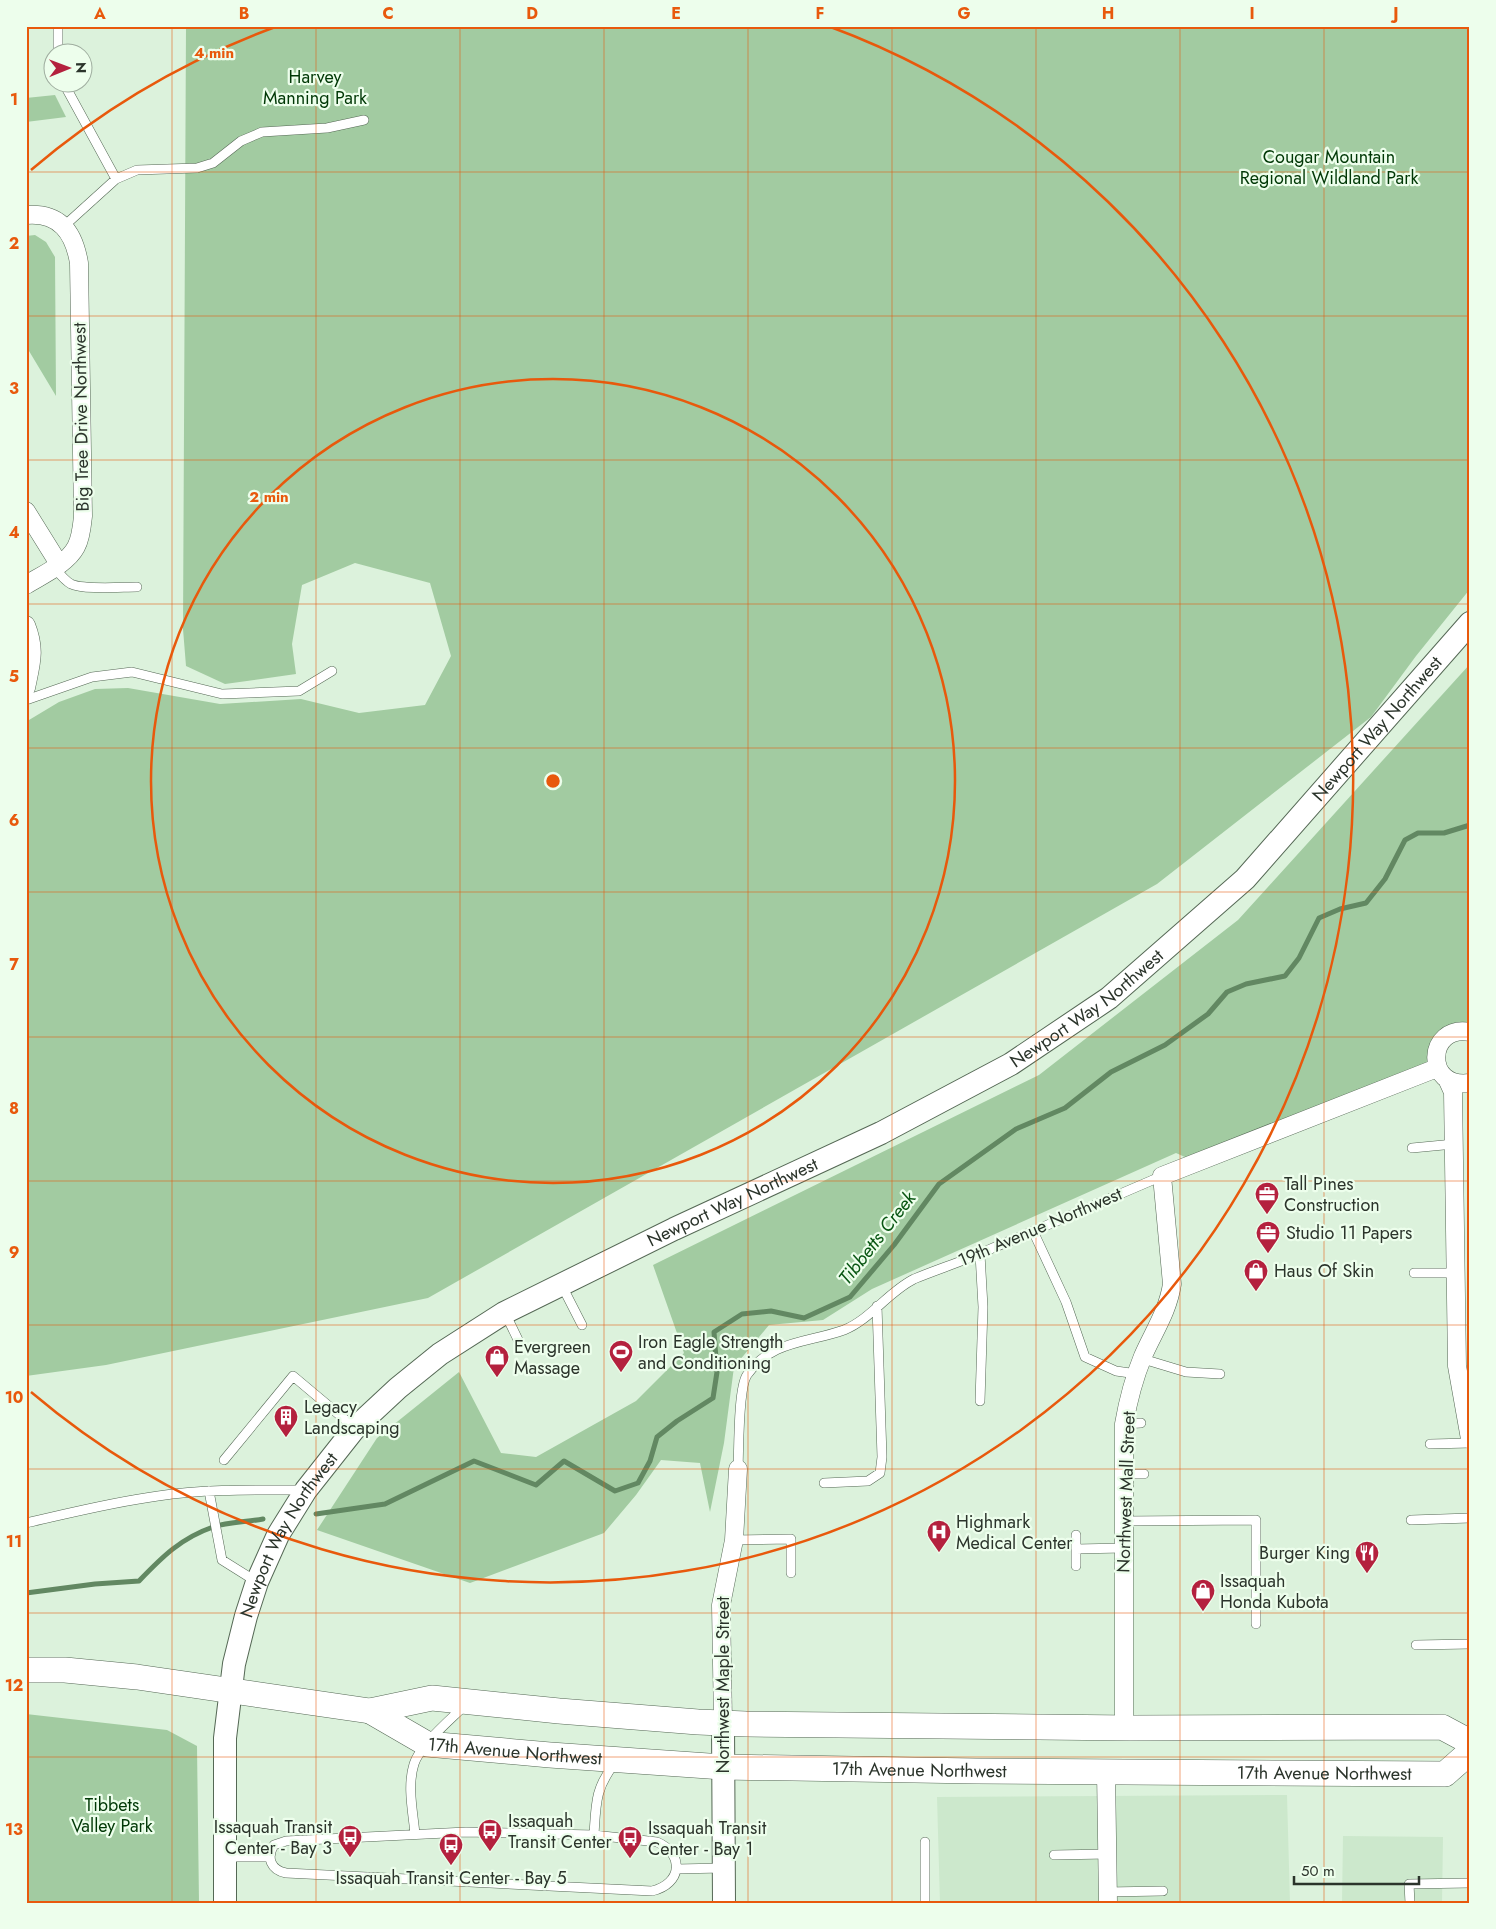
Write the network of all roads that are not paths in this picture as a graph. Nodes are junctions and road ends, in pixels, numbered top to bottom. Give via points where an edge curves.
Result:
1 (58, 26) edge
2 (58, 42) edge
3 (68, 92) edge
4 (364, 120) dead end
5 (116, 179) junction
6 (26, 215) edge
7 (63, 227) junction
8 (26, 512) edge
9 (56, 566) junction
10 (26, 585) edge
11 (137, 588) dead end
12 (1470, 623) edge
13 (26, 625) edge
14 (332, 671) dead end
15 (26, 688) edge
16 (26, 700) edge
17 (1470, 1032) edge
18 (1443, 1074) junction
19 (1470, 1084) edge
20 (1454, 1144) junction
21 (1412, 1148) dead end
22 (1162, 1176) junction
23 (1033, 1231) junction
24 (980, 1254) junction
25 (1456, 1273) junction
26 (1414, 1274) dead end
27 (561, 1284) junction
28 (877, 1306) junction
29 (504, 1313) junction
30 (582, 1325) dead end
31 (522, 1348) dead end
32 (1140, 1366) junction
33 (1220, 1374) dead end
34 (980, 1401) dead end
35 (355, 1428) junction
36 (1470, 1441) edge
37 (1430, 1444) dead end
38 (224, 1460) dead end
39 (738, 1469) joint
40 (1124, 1474) junction
41 (1144, 1474) dead end
42 (824, 1483) dead end
43 (306, 1490) junction
44 (209, 1491) junction
45 (1470, 1518) edge
46 (1411, 1520) dead end
47 (1123, 1521) junction
48 (26, 1523) edge
49 (1076, 1536) dead end
50 (734, 1540) junction
51 (1123, 1548) junction
52 (1076, 1549) junction
53 (1076, 1566) dead end
54 (792, 1573) dead end
55 (257, 1582) junction
56 (1256, 1624) dead end
57 (1470, 1644) edge
58 (1416, 1645) dead end
59 (26, 1670) edge
60 (230, 1690) junction
61 (467, 1702) junction
62 (370, 1711) junction
63 (723, 1723) junction
64 (1124, 1728) junction
65 (1470, 1742) edge
66 (427, 1744) junction
67 (1470, 1752) edge
68 (618, 1760) junction
69 (723, 1767) junction
70 (1106, 1772) junction
71 (415, 1834) junction
72 (594, 1835) junction
73 (925, 1842) dead end
74 (1107, 1854) junction
75 (1054, 1855) dead end
76 (270, 1856) junction
77 (224, 1857) junction
78 (724, 1868) junction
79 (676, 1869) junction
80 (1470, 1883) edge
81 (1163, 1891) dead end
82 (1108, 1897) edge
83 (225, 1903) edge
84 (724, 1903) edge
85 (925, 1903) edge
86 (1410, 1903) edge

1 - 2 lane
3 - 5 lane
4 - 5 lane via 327,128 262,132 241,141 213,162 197,168 138,170
5 - 7 lane
6 - 7 street via 47,216
7 - 9 street, Big Tree Drive Northwest via 72,238 79,263 83,516 76,547
8 - 9 street
9 - 10 street, Big Tree Drive Northwest
9 - 11 lane via 71,584 81,587
12 - 27 street, Newport Way Northwest via 1245,879 1109,998 1011,1064 881,1133
13 - 15 street via 32,640
14 - 16 lane via 299,691 222,694 132,672 92,677
17 - 18 street via 1459,1031 1443,1038 1436,1052
18 - 19 street via 1455,1084
18 - 20 street via 1453,1092
18 - 22 street, 19th Avenue Northwest
20 - 21 lane
20 - 25 street
22 - 23 lane, 19th Avenue Northwest
22 - 32 street, Northwest Mall Street via 1172,1284 1170,1300
23 - 24 lane, 19th Avenue Northwest
23 - 32 lane via 1066,1302 1085,1357 1116,1371
24 - 28 lane, 19th Avenue Northwest via 912,1280
24 - 34 lane via 983,1307
25 - 26 lane
25 - 36 street via 1457,1366
27 - 29 street, Newport Way Northwest
27 - 30 lane
28 - 39 lane, 19th Avenue Northwest via 863,1320 844,1330 781,1347 756,1363 746,1378 742,1397
28 - 42 lane via 880,1474 868,1481
29 - 31 lane
29 - 35 street, Newport Way Northwest via 440,1354
32 - 33 lane
32 - 40 street, Northwest Mall Street via 1128,1401 1133,1424
35 - 38 lane via 293,1376
35 - 43 street, Newport Way Northwest
36 - 37 lane
39 - 50 street, Northwest Maple Street
40 - 41 lane
40 - 47 street, Northwest Mall Street
43 - 44 lane
43 - 55 street, Newport Way Northwest via 278,1535
44 - 48 lane via 159,1496
44 - 55 lane via 222,1560
45 - 46 lane
47 - 51 street, Northwest Mall Street
47 - 56 lane via 1256,1520
49 - 52 lane
50 - 54 lane via 791,1539
50 - 63 street, Northwest Maple Street via 721,1605
51 - 52 lane
51 - 64 street, Northwest Mall Street
52 - 53 lane
55 - 60 street, Newport Way Northwest
57 - 58 lane
59 - 60 main road, 17th Avenue Northwest via 128,1676
60 - 62 main road, 17th Avenue Northwest
60 - 77 street, Newport Way Northwest via 225,1738
61 - 62 main road, 17th Avenue Northwest via 432,1698
61 - 63 main road, 17th Avenue Northwest
61 - 66 lane
62 - 66 main road, 17th Avenue Northwest
63 - 64 main road, 17th Avenue Northwest
63 - 69 street, Northwest Maple Street
64 - 65 main road, 17th Avenue Northwest via 1442,1727
66 - 68 main road, 17th Avenue Northwest
66 - 71 lane via 418,1756 412,1776
67 - 70 main road, 17th Avenue Northwest via 1445,1774
68 - 69 main road, 17th Avenue Northwest
68 - 72 lane via 598,1791
69 - 70 main road, 17th Avenue Northwest
69 - 78 street, Northwest Maple Street
70 - 74 street
71 - 72 lane
71 - 76 lane via 286,1840 274,1845
72 - 79 lane via 657,1842 673,1854
73 - 85 lane
74 - 75 lane
74 - 82 street
76 - 77 lane
76 - 79 lane via 274,1868 286,1873 652,1891 670,1883
77 - 83 street, Newport Way Northwest
78 - 79 lane
78 - 84 street, Northwest Maple Street
80 - 86 lane via 1409,1884
81 - 82 lane

